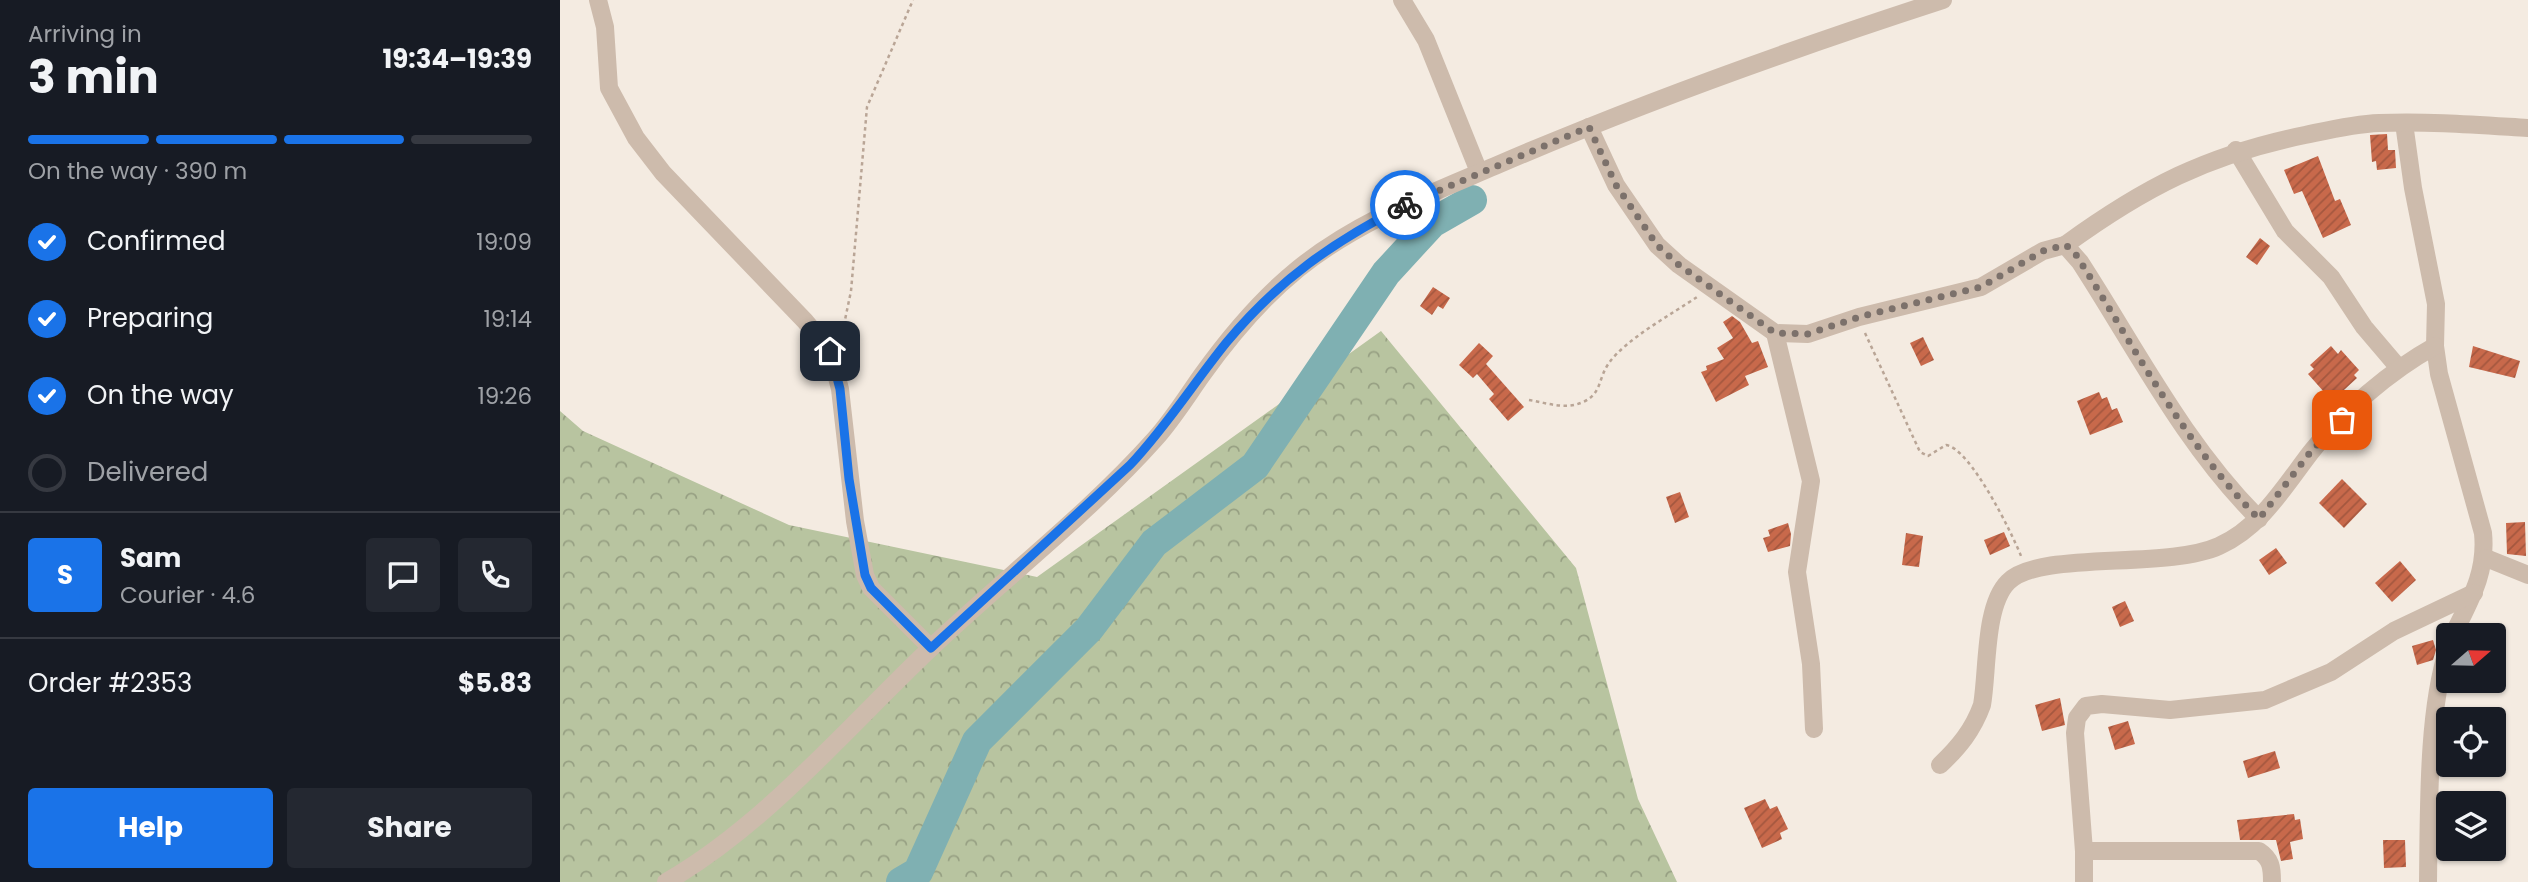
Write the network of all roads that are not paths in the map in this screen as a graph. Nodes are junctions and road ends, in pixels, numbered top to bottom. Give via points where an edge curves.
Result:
1 (598, 0) edge
2 (1402, 0) edge
3 (1943, 0) edge
4 (2404, 124) junction
5 (1589, 127) junction
6 (2528, 128) edge
7 (2236, 150) junction
8 (1479, 173) junction
9 (2065, 245) junction
10 (1775, 333) junction
11 (2435, 346) junction
12 (2398, 367) junction
13 (2259, 519) junction
14 (2486, 558) junction
15 (2528, 575) edge
16 (2474, 593) junction
17 (2459, 623) edge
18 (931, 648) junction
19 (2439, 693) edge
20 (1814, 729) dead end
21 (1940, 765) dead end
22 (2084, 851) junction
23 (666, 882) edge
24 (2084, 882) edge
25 (2272, 882) edge
26 (2428, 882) edge

1 - 18 street via 605,27 606,72 624,120 663,173 822,340 836,366 865,575 871,588
2 - 8 street via 1426,40
3 - 5 street
4 - 6 street
4 - 7 street via 2352,125
4 - 11 street via 2435,295
5 - 8 street
5 - 10 street via 1616,185 1657,245
7 - 9 street via 2156,185
7 - 12 street via 2285,231 2331,276 2364,327
8 - 18 street via 1357,229 1300,267 1233,335 1158,436 1130,465
9 - 10 street via 2043,251 1981,287 1808,334
9 - 13 street via 2073,250 2194,444
10 - 20 street via 1811,481 1797,572 1812,673
11 - 12 street
11 - 14 street via 2438,374
12 - 13 street via 2312,450
13 - 21 street via 2218,547 2180,557 2072,562 2010,580 1997,599 1982,705 1968,735
14 - 15 street
14 - 16 street
16 - 17 street
16 - 22 street via 2394,631 2330,672 2265,701 2170,710 2086,706 2074,733
18 - 23 street via 750,823
19 - 26 street
22 - 24 street
22 - 25 street via 2259,851 2271,865

